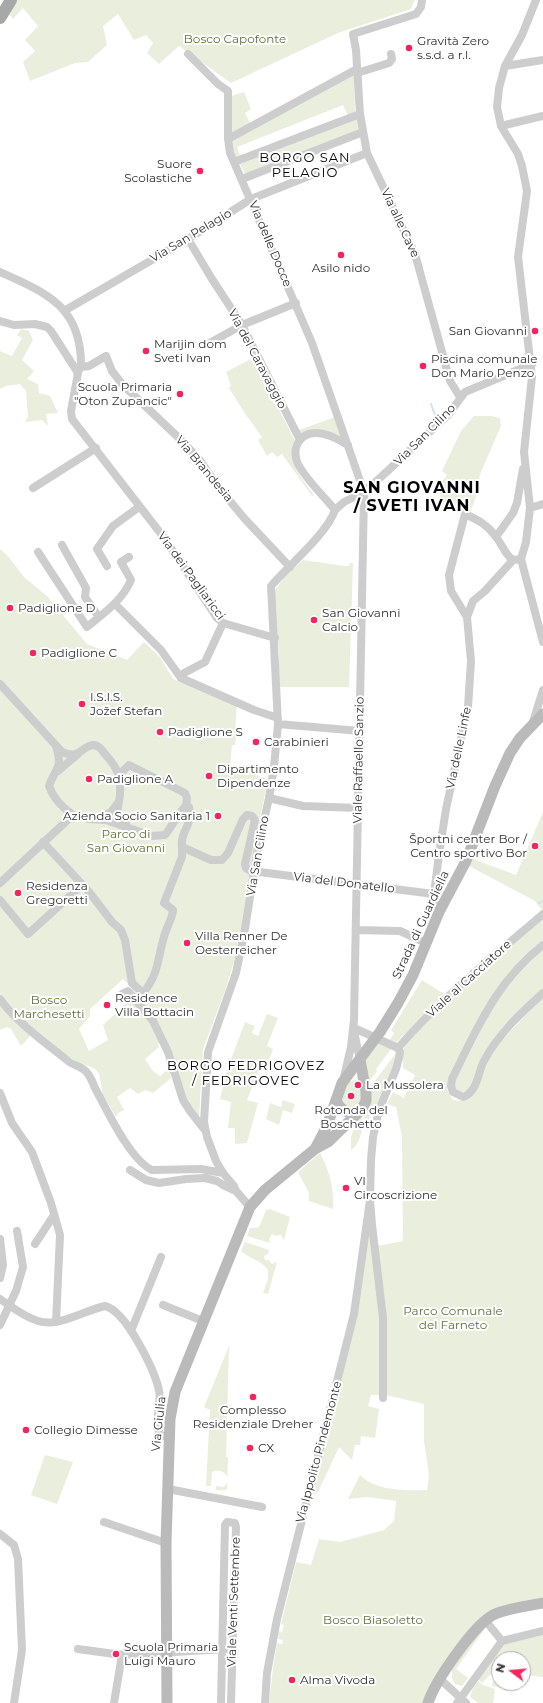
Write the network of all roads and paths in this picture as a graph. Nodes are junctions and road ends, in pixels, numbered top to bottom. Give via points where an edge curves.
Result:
1 (11, 0) edge
2 (422, 0) edge
3 (536, 0) edge
4 (0, 18) edge
5 (188, 54) dead end
6 (391, 54) dead end
7 (543, 60) edge
8 (505, 66) junction
9 (357, 71) junction
10 (360, 114) junction
11 (543, 116) edge
12 (501, 126) junction
13 (363, 132) junction
14 (228, 139) junction
15 (367, 153) junction
16 (234, 162) junction
17 (242, 179) junction
18 (251, 199) junction
19 (188, 239) junction
20 (0, 272) edge
21 (296, 303) junction
22 (64, 311) junction
23 (0, 321) edge
24 (242, 325) junction
25 (208, 344) dead end
26 (532, 364) junction
27 (79, 370) junction
28 (460, 397) junction
29 (300, 440) junction
30 (348, 445) junction
31 (96, 448) junction
32 (524, 460) junction
33 (33, 488) dead end
34 (364, 492) junction
35 (543, 504) edge
36 (139, 507) junction
37 (530, 508) junction
38 (335, 510) junction
39 (496, 537) junction
40 (62, 545) dead end
41 (38, 552) dead end
42 (129, 557) dead end
43 (517, 559) junction
44 (107, 566) dead end
45 (290, 568) junction
46 (116, 604) junction
47 (99, 617) junction
48 (466, 617) junction
49 (223, 623) junction
50 (275, 638) junction
51 (543, 642) edge
52 (181, 678) junction
53 (0, 684) edge
54 (543, 690) edge
55 (543, 714) edge
56 (278, 721) junction
57 (532, 724) junction
58 (360, 730) junction
59 (56, 746) junction
60 (78, 754) junction
61 (55, 774) junction
62 (119, 775) junction
63 (269, 798) junction
64 (118, 803) junction
65 (186, 806) junction
66 (358, 808) junction
67 (73, 815) junction
68 (96, 819) junction
69 (129, 827) junction
70 (43, 842) junction
71 (182, 847) junction
72 (254, 872) junction
73 (0, 883) edge
74 (357, 884) junction
75 (82, 885) junction
76 (434, 894) junction
77 (0, 900) edge
78 (439, 912) junction
79 (543, 914) edge
80 (356, 930) junction
81 (426, 943) junction
82 (543, 945) edge
83 (543, 993) edge
84 (122, 994) dead end
85 (0, 999) edge
86 (354, 1028) junction
87 (376, 1038) junction
88 (398, 1048) junction
89 (360, 1060) junction
90 (342, 1083) junction
91 (365, 1084) junction
92 (0, 1093) edge
93 (336, 1100) junction
94 (358, 1113) junction
95 (330, 1117) junction
96 (346, 1126) junction
97 (206, 1132) junction
98 (315, 1149) junction
99 (130, 1170) dead end
100 (222, 1172) junction
101 (236, 1191) junction
102 (370, 1200) junction
103 (250, 1206) junction
104 (54, 1215) junction
105 (17, 1231) dead end
106 (0, 1239) edge
107 (35, 1244) dead end
108 (162, 1257) dead end
109 (0, 1278) edge
110 (0, 1299) edge
111 (10, 1305) junction
112 (163, 1305) dead end
113 (203, 1321) junction
114 (56, 1322) junction
115 (0, 1325) edge
116 (130, 1331) junction
117 (383, 1398) dead end
118 (169, 1438) junction
119 (168, 1489) junction
120 (262, 1507) dead end
121 (104, 1522) dead end
122 (0, 1534) edge
123 (166, 1543) junction
124 (543, 1603) edge
125 (485, 1620) junction
126 (543, 1631) edge
127 (502, 1641) junction
128 (78, 1649) dead end
129 (221, 1649) junction
130 (232, 1649) junction
131 (167, 1652) junction
132 (122, 1655) junction
133 (440, 1678) junction
134 (458, 1700) edge
135 (167, 1701) edge
136 (14, 1703) edge
137 (114, 1703) edge
138 (221, 1703) edge
139 (231, 1703) edge
140 (265, 1703) edge
141 (428, 1703) edge
142 (466, 1703) edge

1 - 4 main road
2 - 9 street, Via alle Cave via 416,14 353,34
3 - 8 street via 522,35
5 - 14 street, Via delle Docce via 228,91
6 - 9 street via 392,59 389,63
7 - 8 street
8 - 12 street via 497,99
9 - 10 street, Via alle Cave
9 - 14 street
10 - 13 street, Via alle Cave
10 - 16 street
11 - 12 street
12 - 26 street via 518,154 526,181 525,210 518,257
13 - 15 street, Via alle Cave
13 - 17 street
14 - 16 street, Via delle Docce
15 - 18 street, Via San Pelagio
15 - 28 street, Via alle Cave via 416,254 450,381
16 - 17 street, Via delle Docce
17 - 18 street, Via delle Docce
18 - 19 street, Via San Pelagio
18 - 21 street, Via delle Docce
19 - 22 street, Via San Pelagio
19 - 24 street, Via del Caravaggio
20 - 22 street, Via dei Pagliaricci via 45,293
21 - 24 street
21 - 30 street, Via delle Docce
22 - 27 street, Via dei Pagliaricci via 80,344
23 - 27 street via 14,325 41,324 47,327
24 - 25 street
24 - 29 street, Via del Caravaggio
26 - 28 street, Via San Cilino via 468,391
26 - 32 street via 532,393
27 - 31 street, Via dei Pagliaricci via 71,411 72,419
27 - 45 street, Via Brandesia via 106,356 112,371 122,384 199,459 241,514
28 - 34 street, Via San Cilino via 440,423
29 - 30 street via 315,433
29 - 38 street via 295,452 298,464
30 - 34 street, Viale Raffaello Sanzio
31 - 33 street
31 - 36 street, Via dei Pagliaricci
32 - 37 street
32 - 39 street via 517,503
34 - 38 street, Via San Cilino via 344,502
34 - 58 street, Viale Raffaello Sanzio
35 - 37 street
36 - 44 street via 113,526 97,549
36 - 49 street, Via dei Pagliaricci via 165,539 217,618
37 - 43 street via 526,542
38 - 45 street, Via San Cilino via 330,521
39 - 43 street via 508,557
39 - 48 street via 485,524 466,514 449,575 451,591
40 - 47 street via 86,588 85,597
41 - 47 street via 87,627
42 - 46 street via 120,562 131,580
43 - 48 street via 473,601
43 - 51 street
45 - 50 street, Via San Cilino via 271,586
46 - 47 street
46 - 52 street via 161,650
48 - 76 street, Via delle Linfe via 471,662 468,707 446,809
49 - 50 street, Via dei Pagliaricci
49 - 52 street via 205,662 184,673
50 - 56 street, Via San Cilino
52 - 56 street
53 - 59 street
54 - 57 street, Strada di Guardiella
55 - 57 street
56 - 58 street
56 - 63 street, Via San Cilino
57 - 78 street, Strada di Guardiella via 501,769 466,861
58 - 66 street, Viale Raffaello Sanzio
59 - 60 street via 69,755
59 - 61 street via 59,766
60 - 61 street
60 - 62 street via 93,745 99,746 116,766
61 - 67 street via 49,786 51,792
62 - 64 street
62 - 65 street via 129,766 150,775 185,793
63 - 66 street via 303,806
63 - 72 street, Via San Cilino
64 - 68 street via 111,812
64 - 69 street via 118,814
65 - 69 street via 181,809 165,835 152,836
65 - 71 street via 190,807 191,820 181,838
66 - 74 street, Viale Raffaello Sanzio
67 - 68 street
67 - 70 street
68 - 69 street
70 - 73 street
70 - 75 street
71 - 72 street via 211,860 222,860 228,853 243,819 247,815 252,816 255,820 245,864 246,868
71 - 75 street via 182,857 164,903 173,910 172,915 154,978 143,993 132,984 121,930
72 - 74 street, Via del Donatello
72 - 97 street, Via San Cilino via 236,973 208,1052 204,1122
74 - 76 street, Via del Donatello
74 - 80 street, Viale Raffaello Sanzio
75 - 77 street via 28,934
76 - 78 street, Via delle Linfe
78 - 81 street, Strada di Guardiella
79 - 88 street, Viale al Cacciatore via 449,995
80 - 81 street via 400,931
80 - 86 street, Viale Raffaello Sanzio
81 - 87 street, Strada di Guardiella via 398,1004
82 - 83 street, Viale al Cacciatore via 510,975 491,1003 452,1079 453,1092 463,1097 469,1095 493,1046
84 - 97 street via 128,991 153,1021 168,1052 183,1100
85 - 100 street via 15,1016 69,1062 88,1073 123,1138 147,1168 207,1169
86 - 87 street
86 - 89 street
86 - 90 street
87 - 88 street
87 - 89 street
88 - 102 street, Via Ippolito Pindemonte via 399,1058 382,1100 373,1137
89 - 90 street
89 - 91 street
90 - 91 street via 350,1078 361,1080
90 - 93 street
91 - 94 street via 366,1101
92 - 104 street via 12,1123 32,1152
93 - 94 street via 345,1112
93 - 95 street
94 - 96 street
95 - 96 street via 340,1116
95 - 98 street
96 - 98 street via 328,1142
97 - 100 street, Via San Cilino
98 - 103 street, Via Giulia via 265,1190
99 - 101 street via 146,1180 159,1183 205,1178
100 - 101 street, Via San Cilino
101 - 103 street, Via San Cilino
102 - 117 street, Via Ippolito Pindemonte via 383,1318
102 - 140 street, Via Ippolito Pindemonte via 354,1314 301,1519 272,1647
103 - 113 street, Via Giulia
104 - 107 street
104 - 114 street via 60,1234
105 - 111 street via 23,1266
106 - 109 street via 3,1265
108 - 116 street
110 - 111 street
111 - 114 street via 38,1321
111 - 115 street
112 - 113 street
113 - 118 street, Via Giulia via 175,1392
114 - 116 street via 105,1306 111,1307 119,1314
116 - 118 street via 143,1352 159,1391 159,1433
118 - 119 street, Via Giulia
119 - 120 street
119 - 123 street, Via Giulia
121 - 123 street
122 - 136 street via 14,1545 18,1558 22,1650
123 - 131 street, Via Giulia
124 - 125 street via 506,1611
125 - 127 street
125 - 133 street
126 - 127 street
127 - 134 street
128 - 132 street
129 - 130 street
129 - 130 street, Viale Venti Settembre via 225,1525 231,1522 236,1527
129 - 131 street
129 - 138 street, Viale Venti Settembre
130 - 139 street, Viale Venti Settembre
131 - 132 street
131 - 135 street, Via Giulia
132 - 137 street
133 - 134 street
133 - 141 street
134 - 142 street

